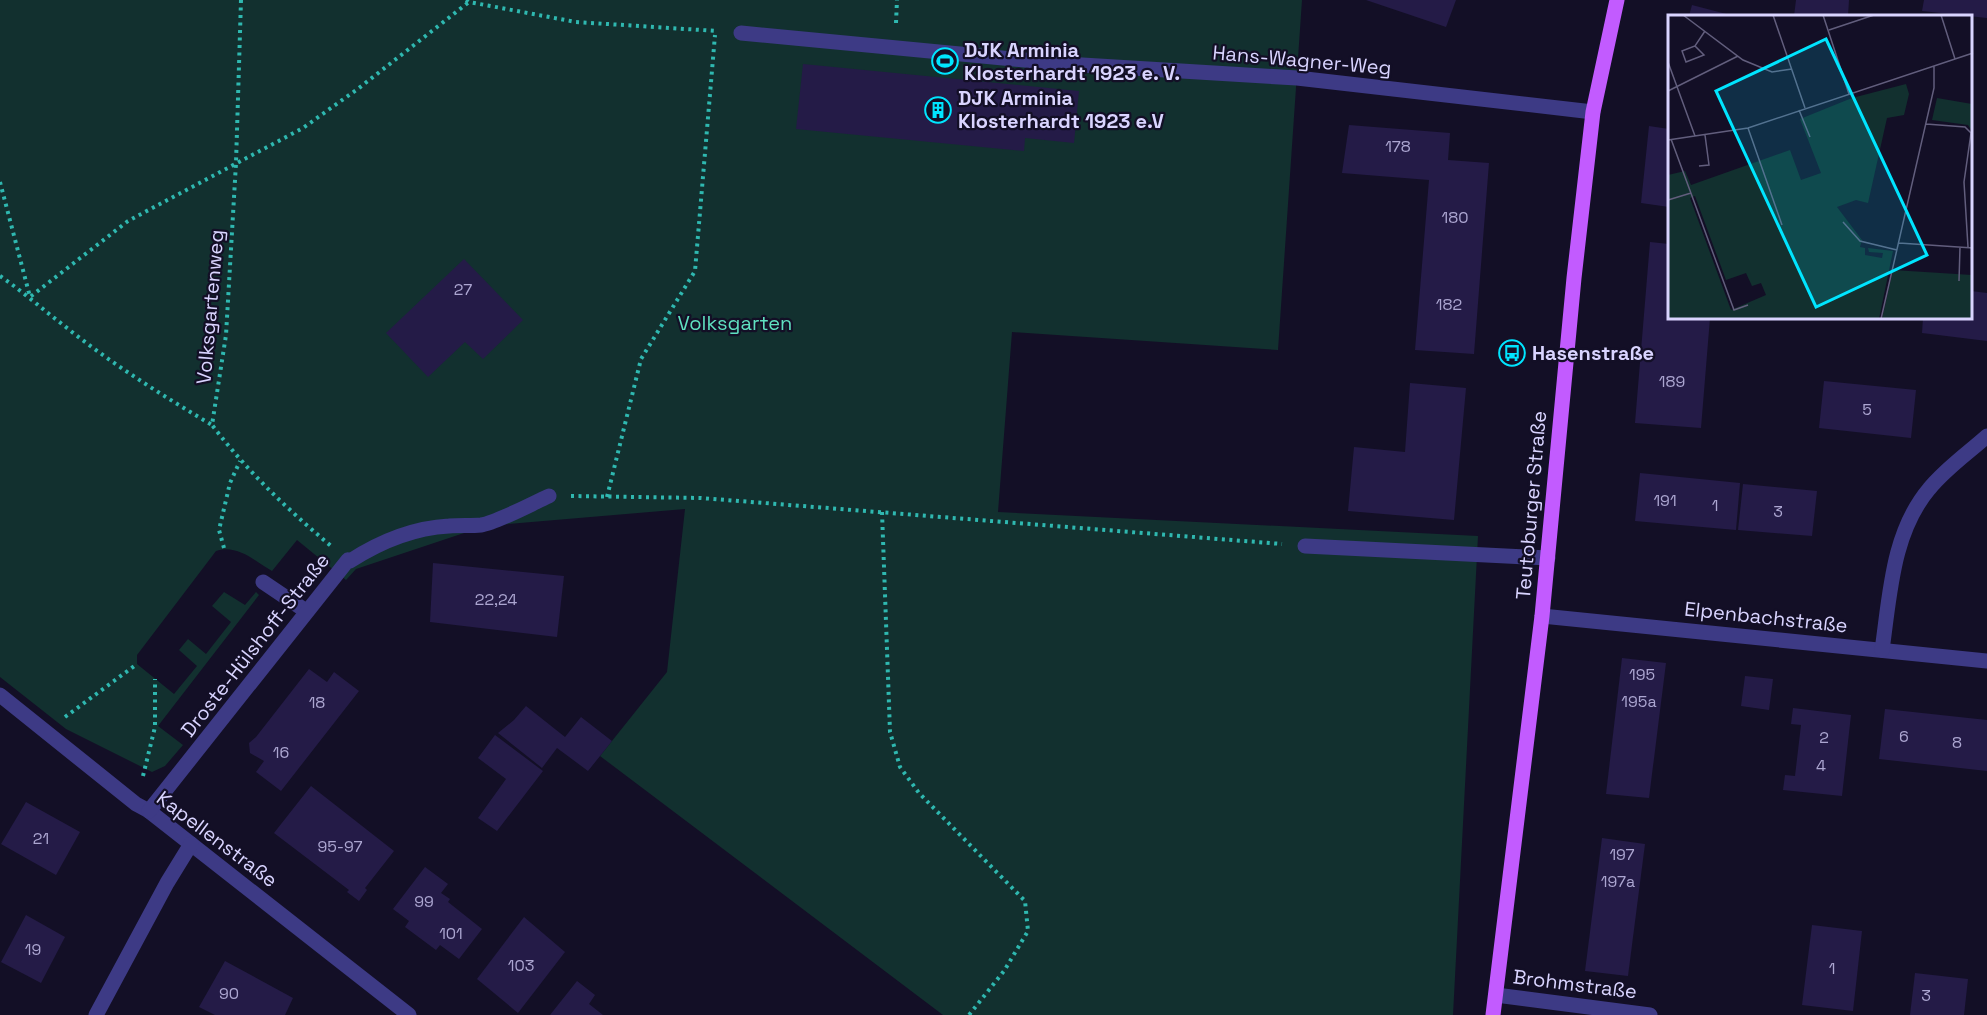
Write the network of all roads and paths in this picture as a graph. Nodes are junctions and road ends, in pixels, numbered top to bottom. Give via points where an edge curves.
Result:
1 (241, 0) edge
2 (1617, 0) edge
3 (467, 1) edge
4 (715, 31) junction
5 (741, 33) joint
6 (1593, 112) junction
7 (236, 163) junction
8 (0, 182) edge
9 (0, 276) edge
10 (30, 297) junction
11 (212, 425) junction
12 (1987, 436) edge
13 (240, 461) junction
14 (549, 496) joint
15 (607, 497) junction
16 (882, 512) junction
17 (1305, 546) joint
18 (224, 548) dead end
19 (1548, 558) junction
20 (348, 560) junction
21 (263, 582) dead end
22 (306, 611) junction
23 (1542, 616) junction
24 (1882, 650) junction
25 (1987, 661) edge
26 (137, 664) dead end
27 (155, 679) dead end
28 (0, 695) edge
29 (46, 730) junction
30 (143, 808) junction
31 (190, 844) junction
32 (1496, 995) junction
33 (96, 1015) edge
34 (409, 1015) edge
35 (969, 1015) edge
36 (1493, 1015) edge
37 (1650, 1015) edge

1 - 7 path, Volksgartenweg
2 - 6 main road, Teutoburger Straße
3 - 4 path via 576,22
3 - 7 path via 369,81 303,128
4 - 5 path
4 - 15 path via 695,271 640,359
5 - 6 street, Hans-Wagner-Weg via 1066,64 1297,78
6 - 19 main road, Teutoburger Straße
7 - 10 path via 128,221
7 - 11 path, Volksgartenweg via 226,335
8 - 10 path
9 - 10 path
10 - 11 path via 156,392
11 - 13 path
12 - 24 street via 1930,488 1911,517 1894,563
13 - 18 path via 230,483 219,530
13 - 20 path via 285,507
14 - 15 path
14 - 20 street, Droste-Hülshoff-Straße via 483,525 402,533
15 - 16 path via 701,498
16 - 17 path
16 - 35 path via 890,732 900,767 919,793 1025,901 1028,931 1004,971
17 - 19 street
19 - 23 main road, Teutoburger Straße
20 - 22 street, Droste-Hülshoff-Straße
21 - 22 street
22 - 30 street, Droste-Hülshoff-Straße via 195,755
23 - 24 street, Elpenbachstraße
23 - 32 main road, Teutoburger Straße
24 - 25 street, Elpenbachstraße
26 - 29 path
27 - 30 path via 155,727
28 - 29 street, Kapellenstraße
29 - 30 street, Kapellenstraße
30 - 31 street, Kapellenstraße
31 - 33 street
31 - 34 street, Kapellenstraße
32 - 36 main road, Teutoburger Straße
32 - 37 street, Brohmstraße

